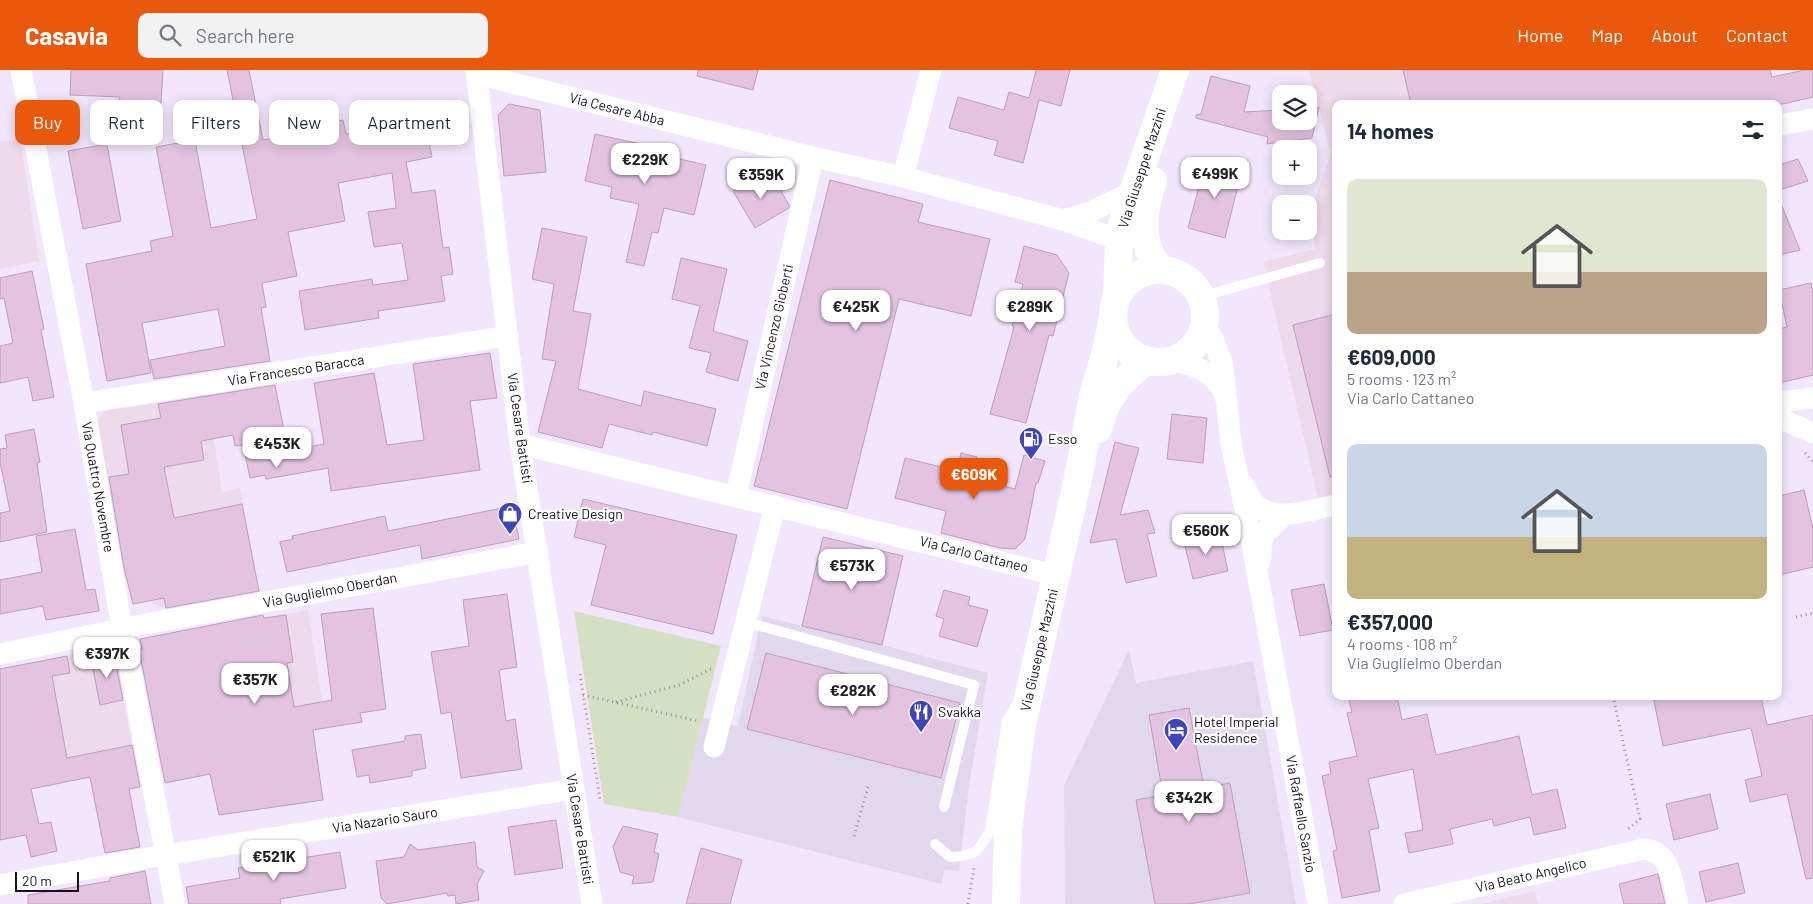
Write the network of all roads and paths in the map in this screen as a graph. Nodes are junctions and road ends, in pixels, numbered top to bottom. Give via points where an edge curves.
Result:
1 (21, 70) edge
2 (930, 70) edge
3 (1175, 70) edge
4 (1183, 70) edge
5 (476, 72) edge
6 (1813, 119) edge
7 (1782, 125) edge
8 (813, 157) junction
9 (904, 177) junction
10 (1132, 192) junction
11 (1062, 220) junction
12 (1119, 240) junction
13 (1320, 263) dead end
14 (1163, 270) junction
15 (1200, 296) junction
16 (1115, 307) junction
17 (1204, 325) junction
18 (508, 336) junction
19 (1158, 360) junction
20 (1813, 398) edge
21 (1226, 400) junction
22 (1782, 402) edge
23 (84, 403) junction
24 (1782, 419) edge
25 (1813, 433) edge
26 (520, 444) junction
27 (1238, 471) junction
28 (1079, 474) junction
29 (736, 496) junction
30 (1332, 505) edge
31 (775, 506) junction
32 (1284, 515) junction
33 (538, 552) junction
34 (1055, 575) junction
35 (1258, 577) junction
36 (1813, 613) edge
37 (1796, 617) dead end
38 (746, 622) junction
39 (123, 629) junction
40 (0, 654) edge
41 (737, 657) junction
42 (1033, 678) junction
43 (558, 689) junction
44 (1614, 700) edge
45 (615, 702) junction
46 (719, 726) junction
47 (714, 747) dead end
48 (868, 787) dead end
49 (574, 789) junction
50 (944, 807) dead end
51 (1008, 828) junction
52 (1621, 831) dead end
53 (854, 836) dead end
54 (935, 844) dead end
55 (166, 856) junction
56 (0, 885) edge
57 (175, 904) edge
58 (592, 904) edge
59 (987, 904) edge
60 (1006, 904) edge
61 (1318, 904) edge
62 (1404, 904) edge
63 (1678, 904) edge

1 - 23 street, Via Quattro Novembre
2 - 9 street
3 - 10 main road, Via Giuseppe Mazzini
4 - 14 main road, Via Giuseppe Mazzini via 1144,217 1148,246 1156,264
5 - 8 street, Via Cesare Abba
5 - 18 street, Via Cesare Battisti
6 - 7 street
8 - 9 street, Via Cesare Abba
8 - 29 street, Via Vincenzo Gioberti
9 - 11 street, Via Cesare Abba
10 - 11 street via 1090,212
10 - 12 main road, Via Giuseppe Mazzini
11 - 12 street, Via Cesare Abba
12 - 16 main road, Via Giuseppe Mazzini
13 - 15 lane
14 - 15 main road via 1188,280
14 - 16 main road via 1149,271 1126,283
15 - 17 main road
16 - 19 main road via 1115,330 1122,344 1133,354
16 - 28 main road, Via Giuseppe Mazzini via 1093,395
17 - 19 main road via 1192,348 1182,356
17 - 21 street, Via Raffaello Sanzio via 1223,366
18 - 23 street, Via Francesco Baracca
18 - 26 street, Via Cesare Battisti
19 - 21 street, Via Raffaello Sanzio via 1194,365 1208,373
19 - 28 main road, Via Giuseppe Mazzini via 1119,385 1105,407 1092,448
20 - 22 street
21 - 27 street, Via Raffaello Sanzio
23 - 39 street, Via Quattro Novembre
24 - 25 street
26 - 29 street, Via Carlo Cattaneo
26 - 33 street, Via Cesare Battisti
27 - 32 street via 1254,503 1267,511
27 - 35 street, Via Raffaello Sanzio
28 - 34 main road, Via Giuseppe Mazzini
29 - 31 street, Via Carlo Cattaneo
30 - 32 street
31 - 34 street, Via Carlo Cattaneo
31 - 38 street
32 - 35 street, Via Raffaello Sanzio via 1267,530 1262,540
33 - 39 street, Via Guglielmo Oberdan
33 - 43 street, Via Cesare Battisti
34 - 42 main road, Via Giuseppe Mazzini
35 - 61 street, Via Raffaello Sanzio
36 - 37 path
38 - 41 street
38 - 50 lane via 974,685
39 - 40 street, Via Guglielmo Oberdan
39 - 55 street, Via Quattro Novembre
41 - 45 path via 679,685
41 - 46 street
42 - 51 main road, Via Giuseppe Mazzini via 1022,725
42 - 54 lane via 1007,720 990,831 981,846 968,856 950,857
43 - 45 path
43 - 49 street, Via Cesare Battisti
44 - 52 path via 1640,819 1630,829
45 - 46 path
46 - 47 street
48 - 53 path
49 - 55 street, Via Nazario Sauro
49 - 58 street, Via Cesare Battisti
51 - 59 main road, Via Giuseppe Mazzini
51 - 60 main road, Via Giuseppe Mazzini
55 - 56 street, Via Nazario Sauro
55 - 57 street, Via Quattro Novembre
62 - 63 street, Via Beato Angelico via 1644,849 1657,853 1668,864

